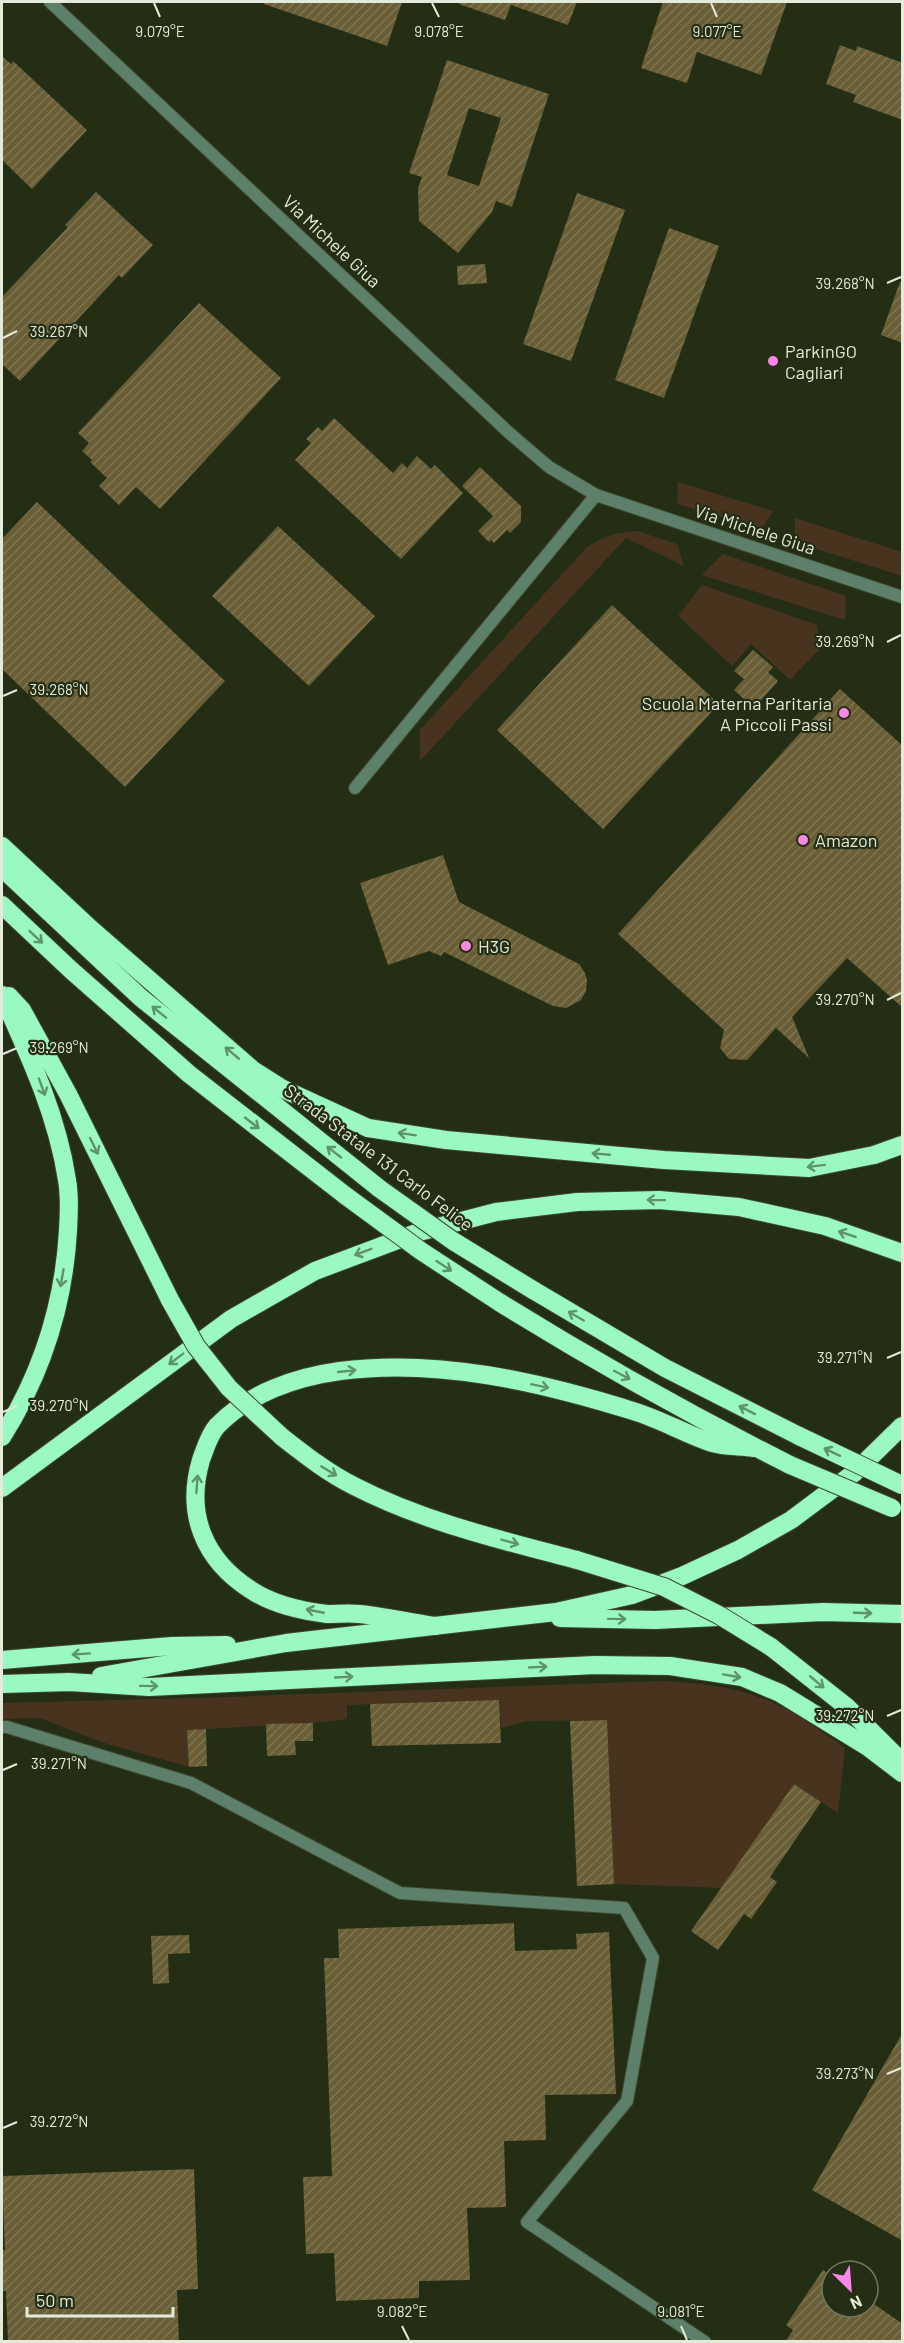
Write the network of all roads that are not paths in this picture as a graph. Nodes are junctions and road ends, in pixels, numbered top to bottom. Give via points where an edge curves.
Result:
1 (51, 2) edge
2 (596, 495) junction
3 (903, 597) edge
4 (355, 788) dead end
5 (2, 846) edge
6 (2, 868) edge
7 (2, 904) edge
8 (2, 987) edge
9 (2, 995) edge
10 (903, 1145) edge
11 (903, 1253) edge
12 (903, 1426) edge
13 (2, 1437) edge
14 (754, 1448) junction
15 (903, 1485) edge
16 (2, 1488) edge
17 (897, 1510) edge
18 (903, 1614) edge
19 (517, 1617) junction
20 (435, 1626) junction
21 (286, 1643) junction
22 (2, 1660) edge
23 (69, 1682) junction
24 (2, 1684) edge
25 (2, 1727) edge
26 (903, 1762) edge
27 (903, 1773) edge
28 (705, 2342) edge

1 - 2 street, Via Michele Giua via 507,431 549,467
2 - 3 street, Via Michele Giua
2 - 4 street
10 -> 5 highway via 809,1168 664,1160 446,1140 368,1128 283,1089 253,1070
15 -> 6 highway, Strada Statale 131 Carlo Felice, bridge via 665,1368 453,1241 380,1189 141,998
7 -> 14 highway, bridge via 189,1074 421,1251 580,1352
8 -> 26 highway, bridge via 22,1010 68,1094 196,1346 223,1381 282,1437 354,1486 429,1518 664,1587 719,1615 771,1647 847,1707
9 -> 13 highway via 50,1110 67,1181 69,1215 67,1255 56,1317 36,1376
11 -> 16 highway via 825,1226 782,1216 739,1207 658,1200 565,1203 496,1212 441,1226 315,1271 231,1319
12 - 19 highway via 854,1473 791,1520 738,1550 632,1595
14 - 17 highway, bridge
20 -> 14 highway via 289,1606 253,1592 230,1575 204,1542 197,1520 198,1472 216,1427 260,1395 289,1381 340,1371 402,1366 494,1377 600,1400 713,1443
19 -> 18 highway via 655,1620 823,1612
19 - 20 highway
20 - 21 highway
21 -> 22 highway via 172,1646
21 - 23 highway
23 - 24 highway
23 -> 27 highway via 149,1687 595,1665 670,1666 742,1677 780,1693
25 - 28 street via 191,1783 400,1893 624,1908 653,1958 627,2101 527,2222

